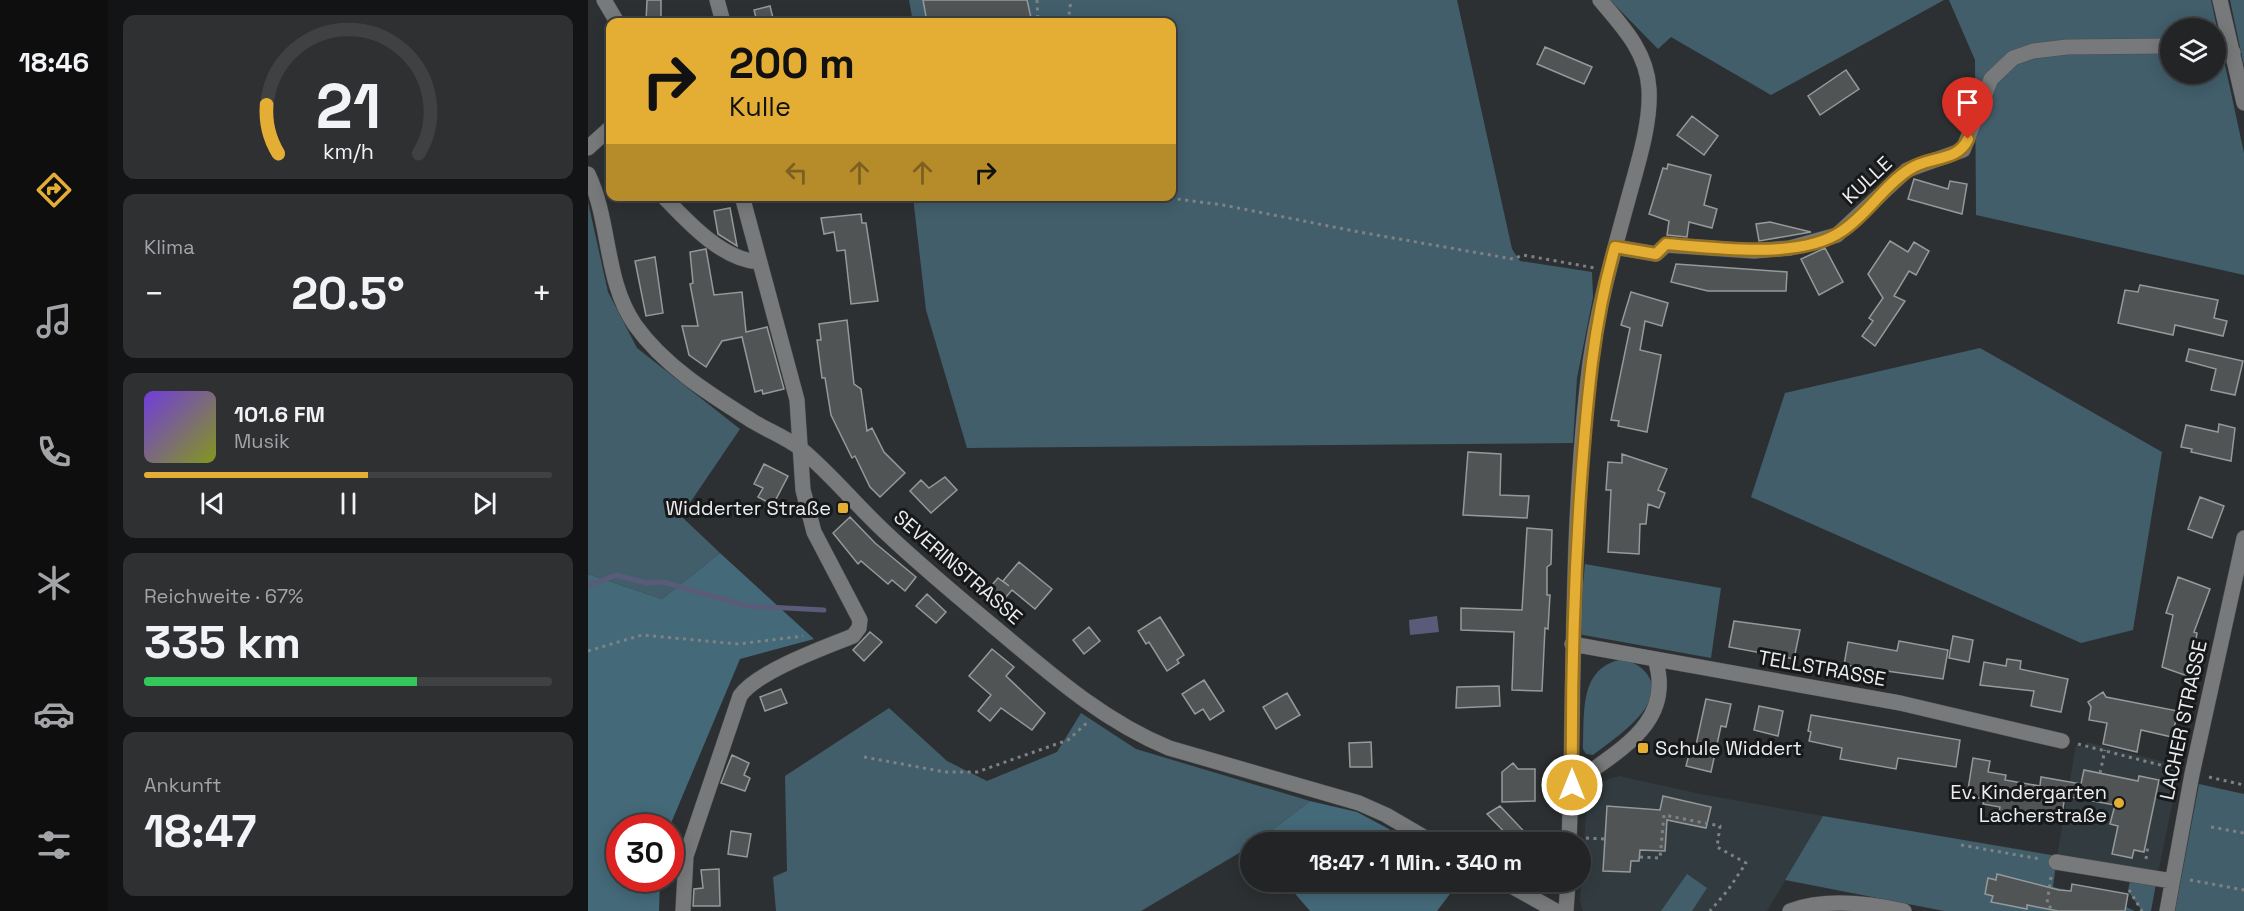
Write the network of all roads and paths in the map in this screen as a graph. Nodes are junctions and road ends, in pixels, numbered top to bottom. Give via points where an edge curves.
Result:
1 (604, 0) edge
2 (717, 0) edge
3 (1036, 0) edge
4 (1071, 0) edge
5 (1600, 0) edge
6 (2220, 0) edge
7 (614, 18) edge
8 (722, 18) edge
9 (1038, 18) edge
10 (1069, 18) edge
11 (2160, 46) edge
12 (2226, 50) edge
13 (2233, 52) junction
14 (2244, 103) edge
15 (606, 132) edge
16 (588, 148) edge
17 (588, 174) edge
18 (1176, 199) edge
19 (669, 201) edge
20 (743, 201) edge
21 (1615, 247) junction
22 (759, 262) junction
23 (1608, 271) junction
24 (798, 447) junction
25 (2244, 538) edge
26 (811, 636) dead end
27 (1572, 644) junction
28 (588, 651) edge
29 (1655, 659) junction
30 (1098, 711) junction
31 (2062, 741) joint
32 (2105, 750) junction
33 (864, 758) dead end
34 (2100, 773) dead end
35 (2192, 774) junction
36 (1572, 785) junction
37 (2244, 785) edge
38 (2211, 827) dead end
39 (1415, 832) edge
40 (1570, 832) edge
41 (2244, 833) edge
42 (1961, 845) dead end
43 (1640, 857) dead end
44 (2055, 861) junction
45 (2173, 879) junction
46 (2244, 890) edge
47 (1522, 892) edge
48 (1567, 892) edge
49 (682, 911) edge
50 (1556, 911) edge
51 (1566, 911) edge
52 (1710, 911) edge
53 (1790, 911) edge
54 (1904, 911) edge
55 (2053, 911) edge
56 (2167, 911) edge

1 - 7 street
2 - 8 street
3 - 9 path
4 - 10 path
5 - 21 street via 1641,54 1649,90 1635,174
6 - 13 street
11 - 21 street, KULLE via 2067,47 2013,58 1990,79 1963,150 1907,170 1837,235 1790,248 1754,251 1666,244 1656,254
12 - 13 street
13 - 14 street
15 - 16 street
17 - 24 street, SEVERINSTRASSE via 600,206 621,300 634,324 686,376
18 - 23 path via 1514,259 1522,255
19 - 22 street via 728,252 740,260
20 - 22 street
21 - 23 street
22 - 24 street via 797,400
23 - 27 street via 1587,389
24 - 30 street, SEVERINSTRASSE via 911,556
24 - 49 street via 803,490 814,532 857,610 859,628 853,636 776,670 747,687 740,696 686,856
25 - 35 street, LACHER STRASSE
26 - 28 path via 738,644 642,635
27 - 29 street, TELLSTRASSE
27 - 36 street
29 - 31 street, TELLSTRASSE via 1900,703
29 - 36 street via 1661,689 1651,718 1630,740
30 - 33 path via 1068,741 986,770 945,772
30 - 39 street, SEVERINSTRASSE via 1169,748 1359,803
31 - 32 path
32 - 34 path
32 - 35 path
35 - 37 path
35 - 45 street, LACHER STRASSE
36 - 40 street
38 - 41 path
42 - 44 path
43 - 52 path via 1660,858 1664,815 1720,826 1717,847 1746,863
44 - 45 street
44 - 55 path via 2046,903
45 - 46 path
45 - 56 street, LACHER STRASSE
47 - 50 street
48 - 51 street
53 - 54 street via 1806,906 1866,903

